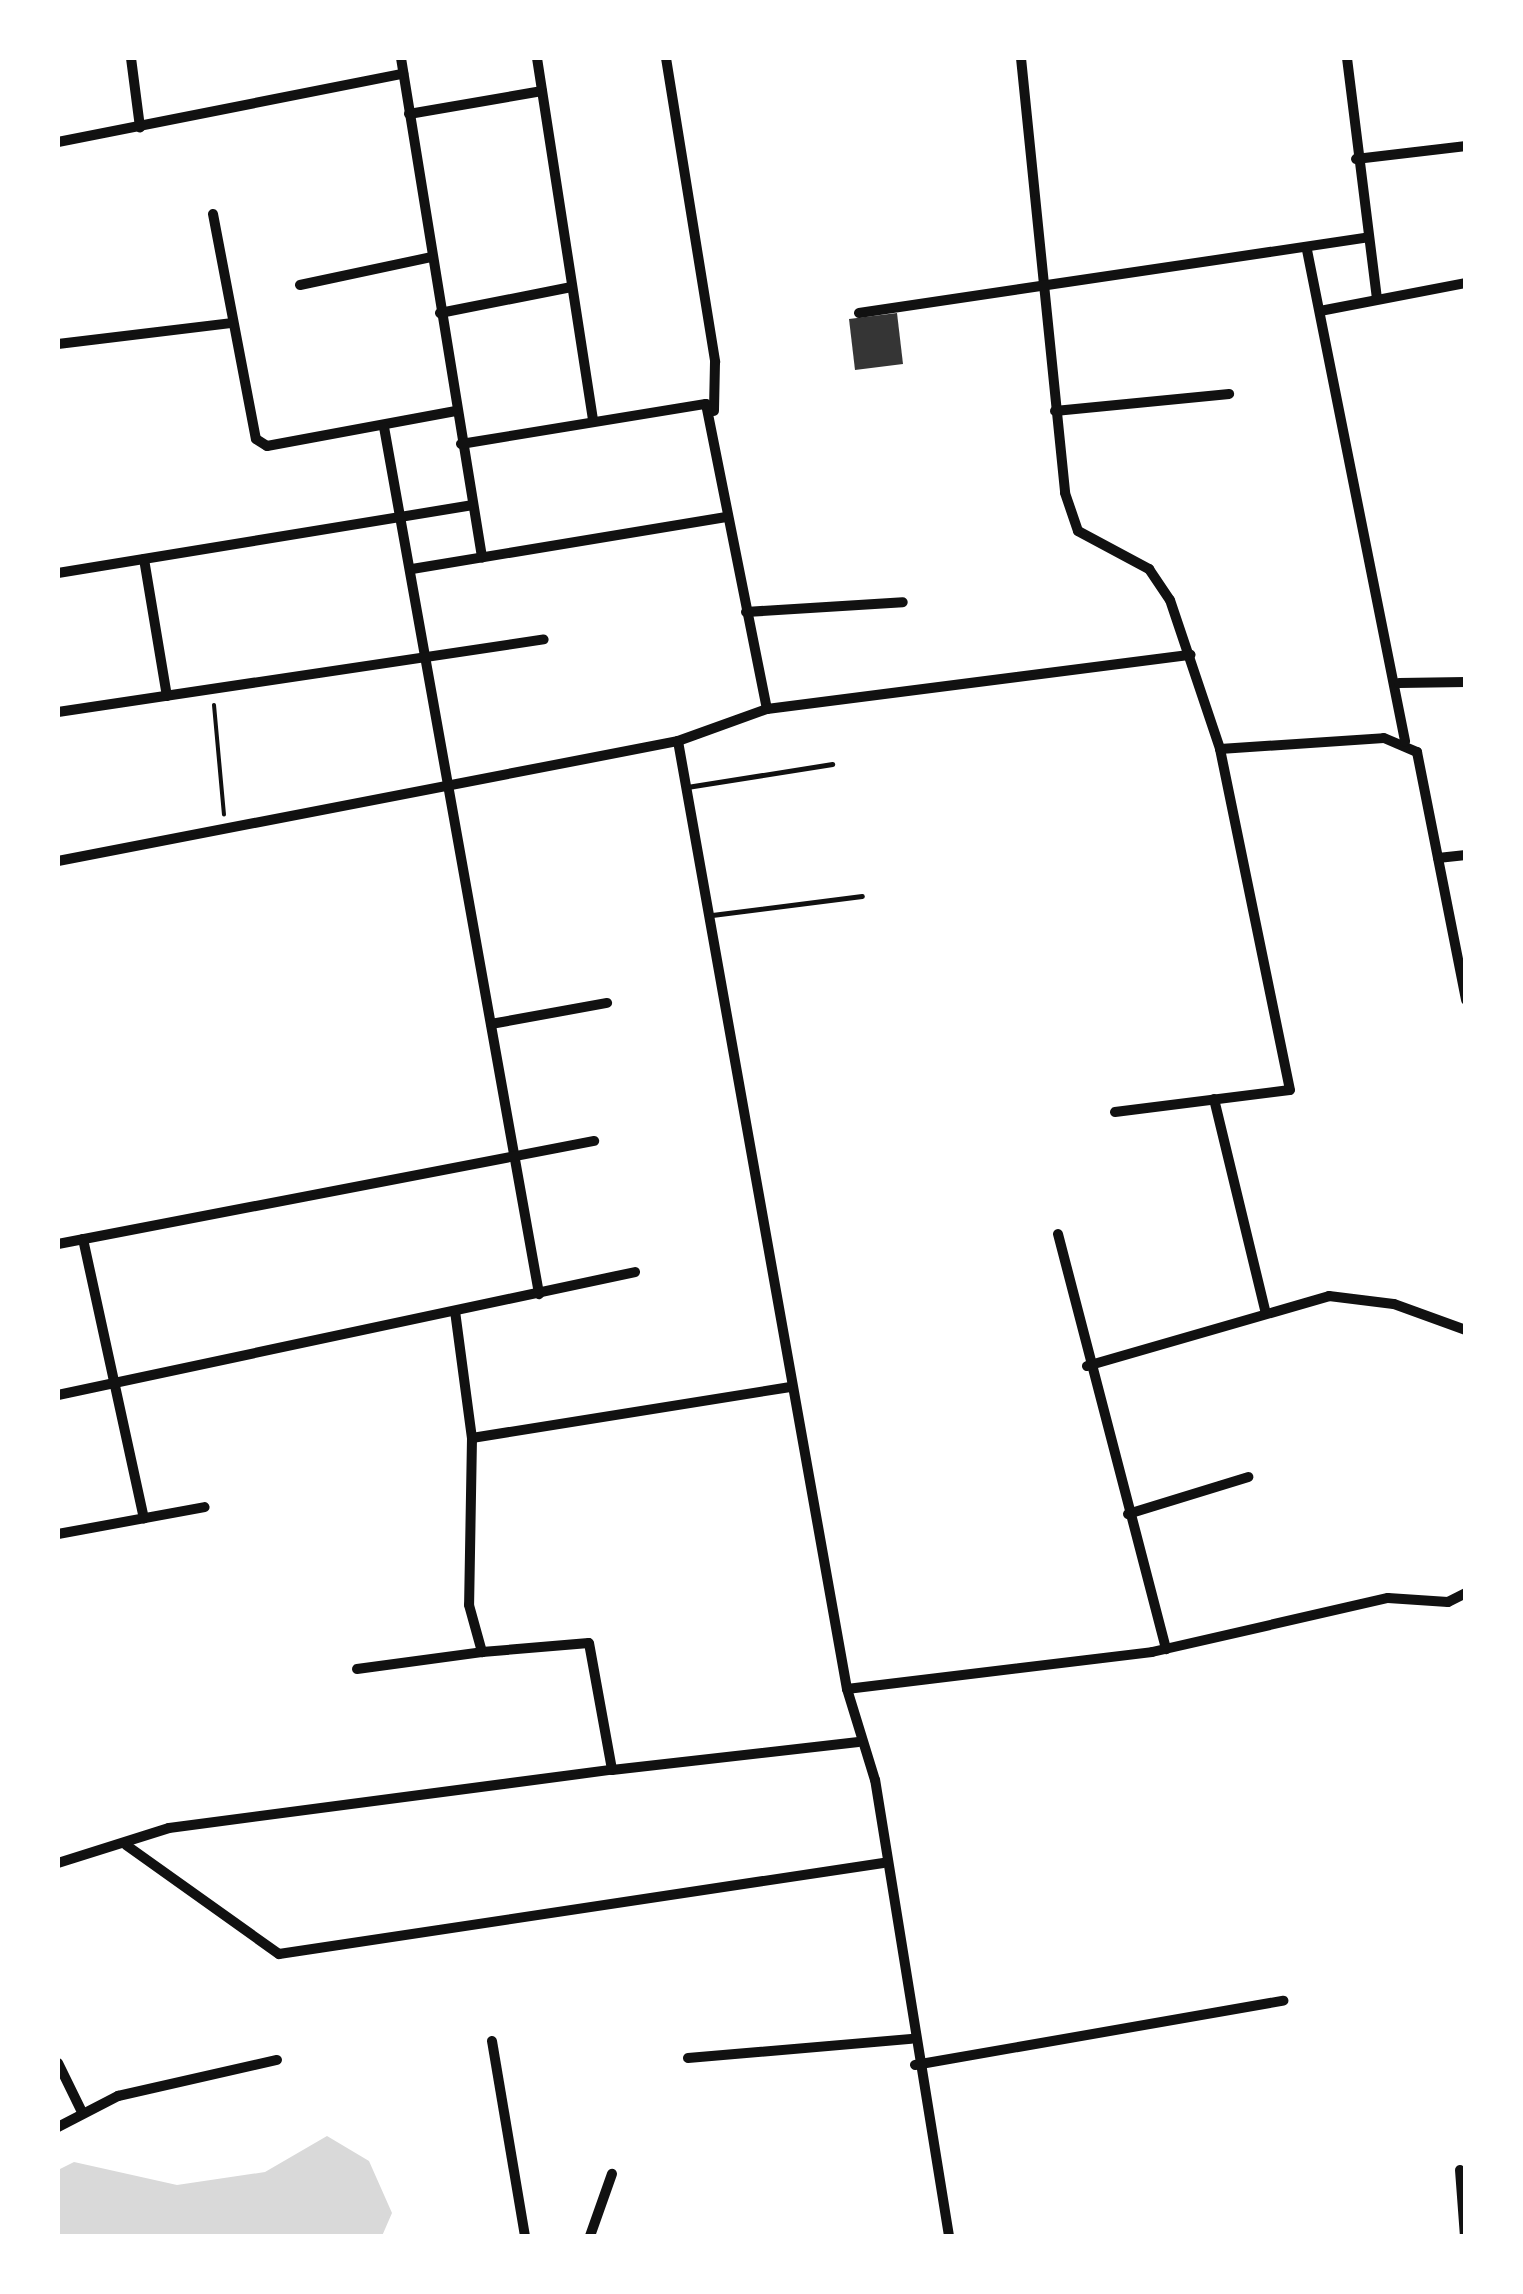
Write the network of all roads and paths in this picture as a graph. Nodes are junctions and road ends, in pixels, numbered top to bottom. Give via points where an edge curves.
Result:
1 (131, 58) edge
2 (401, 58) edge
3 (537, 58) edge
4 (666, 58) edge
5 (1021, 58) edge
6 (1347, 58) edge
7 (403, 74) junction
8 (542, 91) junction
9 (410, 114) junction
10 (140, 127) junction
11 (58, 142) edge
12 (1466, 146) edge
13 (1356, 159) junction
14 (213, 214) dead end
15 (1364, 238) junction
16 (1307, 250) junction
17 (432, 256) junction
18 (1466, 284) edge
19 (300, 285) dead end
20 (570, 287) junction
21 (1042, 288) junction
22 (1377, 299) junction
23 (1320, 311) junction
24 (440, 313) junction
25 (860, 313) dead end
26 (231, 322) junction
27 (58, 344) edge
28 (1229, 394) dead end
29 (714, 411) junction
30 (1055, 411) junction
31 (456, 412) junction
32 (593, 420) junction
33 (384, 427) junction
34 (461, 444) junction
35 (471, 505) junction
36 (402, 516) junction
37 (725, 517) junction
38 (482, 557) junction
39 (144, 558) junction
40 (412, 569) junction
41 (58, 573) edge
42 (903, 602) dead end
43 (746, 612) junction
44 (544, 639) dead end
45 (1192, 655) junction
46 (422, 660) junction
47 (1466, 682) edge
48 (1399, 683) junction
49 (212, 690) junction
50 (168, 696) junction
51 (767, 709) junction
52 (58, 712) edge
53 (678, 741) junction
54 (1405, 741) junction
55 (1220, 750) junction
56 (832, 764) dead end
57 (686, 786) junction
58 (446, 791) junction
59 (226, 833) junction
60 (1466, 856) edge
61 (1438, 858) junction
62 (58, 860) edge
63 (862, 896) dead end
64 (712, 916) junction
65 (1466, 1000) edge
66 (606, 1002) dead end
67 (491, 1024) junction
68 (1214, 1099) junction
69 (1115, 1112) dead end
70 (594, 1141) dead end
71 (516, 1157) junction
72 (1058, 1234) dead end
73 (83, 1239) junction
74 (58, 1244) edge
75 (634, 1272) dead end
76 (539, 1294) junction
77 (1265, 1310) junction
78 (455, 1311) junction
79 (1466, 1330) edge
80 (1087, 1366) junction
81 (112, 1384) junction
82 (792, 1387) junction
83 (58, 1395) edge
84 (472, 1438) junction
85 (1248, 1476) dead end
86 (205, 1506) dead end
87 (1128, 1514) junction
88 (144, 1518) junction
89 (58, 1534) edge
90 (1466, 1593) edge
91 (1166, 1649) junction
92 (482, 1652) junction
93 (357, 1670) dead end
94 (847, 1689) junction
95 (858, 1742) junction
96 (612, 1770) junction
97 (126, 1845) junction
98 (58, 1863) edge
99 (883, 1863) junction
100 (1283, 2002) dead end
101 (911, 2039) junction
102 (492, 2041) dead end
103 (688, 2058) dead end
104 (277, 2060) dead end
105 (58, 2063) edge
106 (915, 2066) junction
107 (81, 2110) junction
108 (58, 2128) edge
109 (1460, 2170) dead end
110 (612, 2174) dead end
111 (525, 2236) edge
112 (590, 2236) edge
113 (949, 2236) edge
114 (1465, 2236) edge

1 - 10 street
2 - 7 street
3 - 8 street
4 - 29 street
5 - 21 street
6 - 13 street
7 - 9 street
7 - 10 street
8 - 9 street
8 - 20 street
9 - 17 street
10 - 11 street
12 - 13 street
13 - 15 street
14 - 26 street
15 - 16 street
15 - 22 street
16 - 21 street
16 - 23 street
17 - 19 street
17 - 24 street
18 - 22 street
20 - 24 street
20 - 32 street
21 - 25 street
21 - 30 street
22 - 23 street
23 - 48 street
24 - 31 street
26 - 27 street
26 - 33 street via 256,439 267,446
28 - 30 street
29 - 32 street via 688,403
29 - 37 street
30 - 45 street via 1078,531 1148,569
31 - 33 street
31 - 34 street
32 - 34 street
33 - 36 street
34 - 35 street
35 - 36 street
35 - 38 street
36 - 39 street
36 - 40 street
37 - 38 street
37 - 43 street
38 - 40 street
39 - 41 street
39 - 50 street
40 - 46 street
42 - 43 street
43 - 51 street
44 - 46 street
45 - 51 street
45 - 55 street via 1206,730
46 - 49 street
46 - 58 street
47 - 48 street
48 - 54 street
49 - 50 street
49 - 59 path
50 - 52 street
51 - 53 street
53 - 57 street
53 - 58 street
54 - 55 street
54 - 61 street via 1418,752
55 - 68 street via 1290,1090
56 - 57 lane
57 - 64 street
58 - 59 street
58 - 67 street
59 - 62 street
60 - 61 street
61 - 65 street
63 - 64 lane
64 - 82 street
66 - 67 street
67 - 71 street
68 - 69 street
68 - 77 street
70 - 71 street
71 - 73 street
71 - 76 street
72 - 80 street
73 - 74 street
73 - 81 street
75 - 76 street
76 - 78 street
77 - 79 street via 1329,1296 1394,1304
77 - 80 street
78 - 81 street
78 - 84 street
80 - 87 street
81 - 83 street
81 - 88 street
82 - 84 street
82 - 94 street
84 - 92 street via 469,1605
85 - 87 street
86 - 88 street
87 - 91 street
88 - 89 street
90 - 91 street via 1448,1602 1388,1598
91 - 94 street
92 - 93 street
92 - 96 street via 589,1643
94 - 95 street
95 - 96 street
95 - 99 street via 874,1780
96 - 97 street via 199,1823
97 - 98 street
97 - 99 street via 279,1954
99 - 101 street
100 - 106 street
101 - 103 street
101 - 106 street
102 - 111 street
104 - 107 street
105 - 107 street
106 - 113 street
107 - 108 street
109 - 114 street
110 - 112 street

